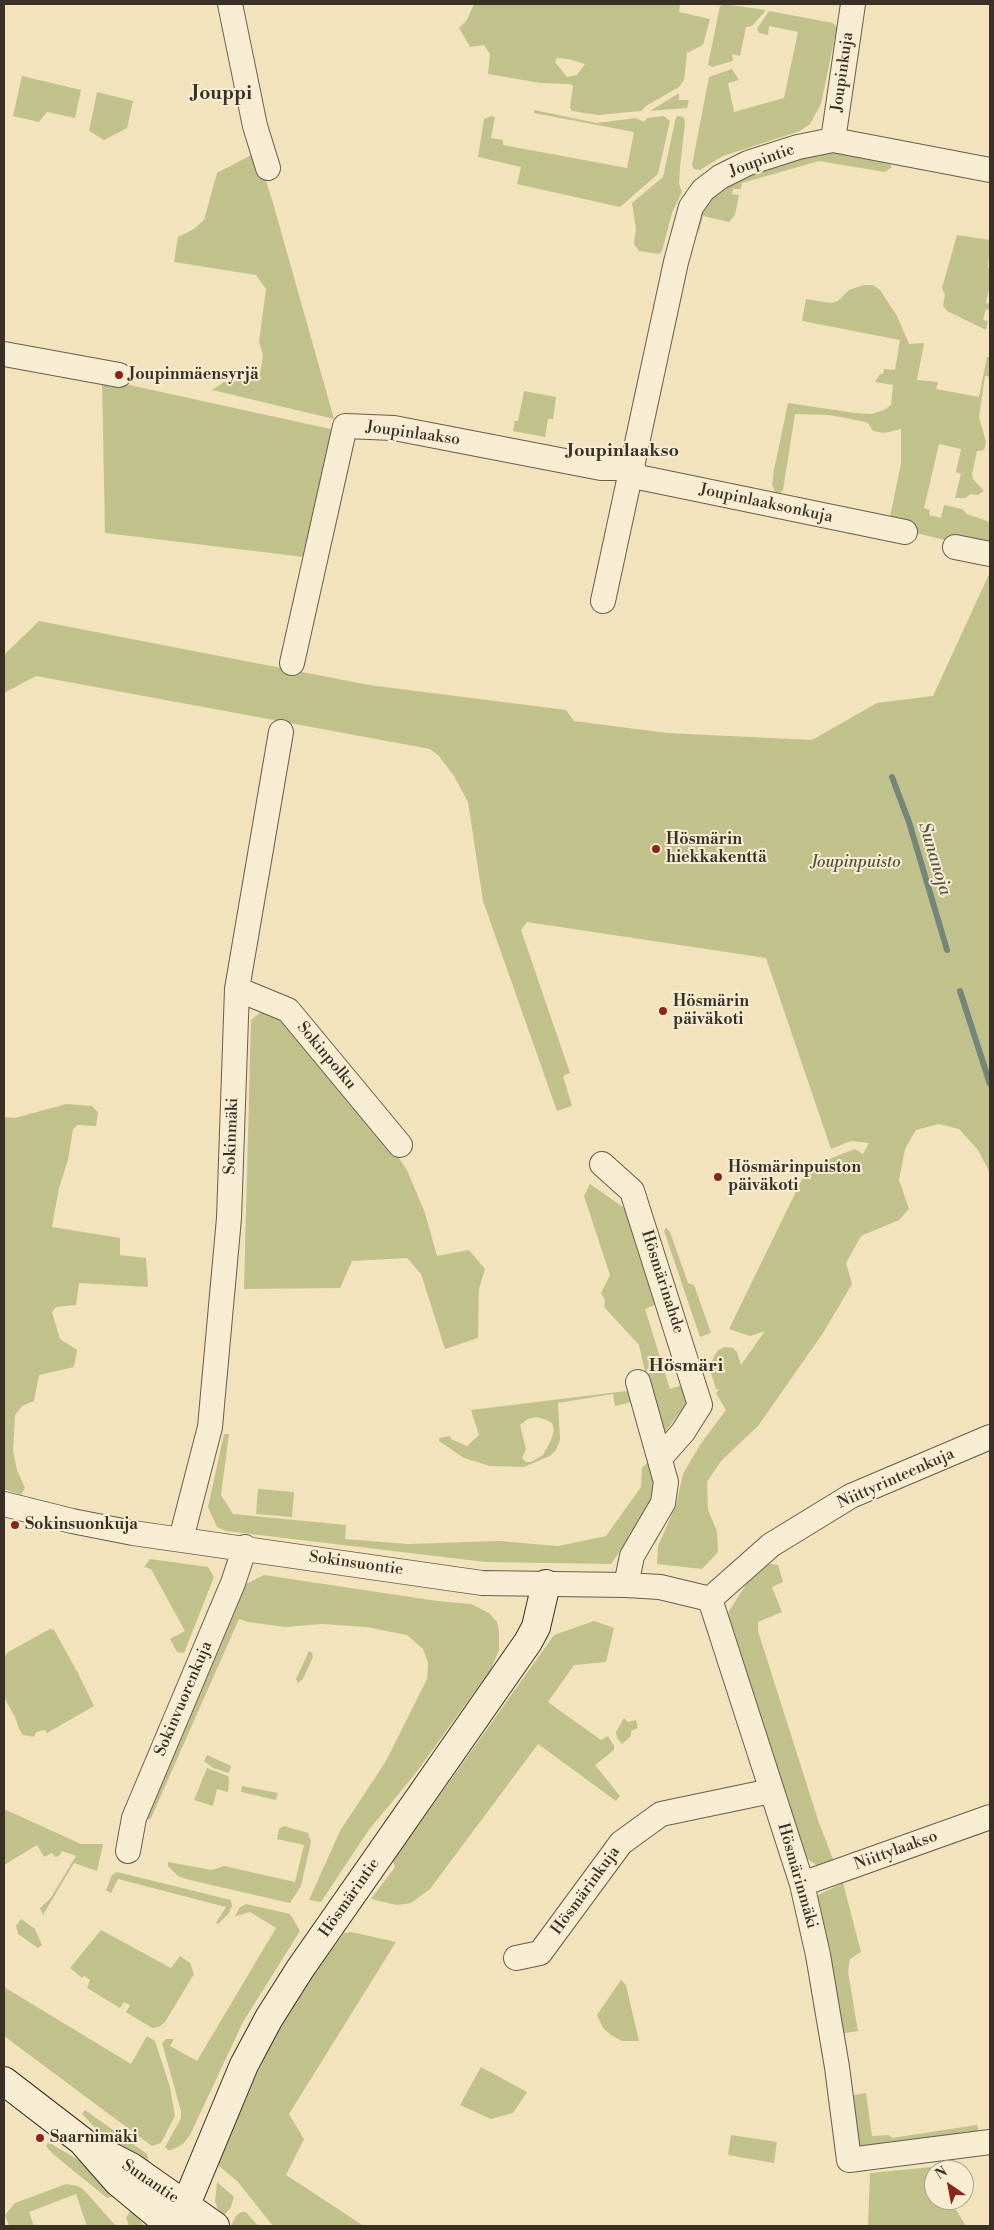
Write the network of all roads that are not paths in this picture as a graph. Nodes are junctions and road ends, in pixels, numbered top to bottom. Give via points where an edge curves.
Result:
1 (230, 4) edge
2 (853, 4) edge
3 (833, 140) junction
4 (268, 168) dead end
5 (990, 170) edge
6 (4, 354) edge
7 (119, 375) dead end
8 (632, 468) junction
9 (905, 532) dead end
10 (955, 547) dead end
11 (990, 554) edge
12 (604, 601) dead end
13 (292, 664) dead end
14 (281, 732) dead end
15 (237, 989) junction
16 (400, 1145) dead end
17 (602, 1164) dead end
18 (638, 1382) dead end
19 (990, 1437) edge
20 (660, 1458) junction
21 (4, 1504) edge
22 (181, 1539) junction
23 (245, 1547) junction
24 (546, 1584) junction
25 (626, 1585) junction
26 (710, 1599) junction
27 (772, 1791) junction
28 (990, 1817) edge
29 (128, 1852) dead end
30 (802, 1884) junction
31 (516, 1958) dead end
32 (4, 2081) edge
33 (990, 2142) edge
34 (178, 2220) edge
35 (215, 2226) edge

1 - 4 street via 255,126
2 - 3 street, Joupinkuja
3 - 5 street, Joupintie
3 - 8 street, Joupintie via 748,163 703,190 691,208 676,262
6 - 7 street
8 - 9 street, Joupinlaaksonkuja via 638,477
8 - 12 street, Joupintie
8 - 13 street, Joupinlaakso via 601,468 394,428 345,426
10 - 11 street
14 - 15 street, Sokinmäki
15 - 16 street, Sokinpolku via 288,1010
15 - 22 street, Sokinmäki via 229,1218 212,1410
17 - 20 street, Hösmärinahde via 632,1191 700,1405 683,1432
18 - 20 street
19 - 26 street, Niittyrinteenkuja via 851,1496 771,1545
20 - 25 street via 666,1482 663,1502 632,1556
21 - 22 street, Sokinsuontie via 80,1523
22 - 23 street, Sokinsuontie
23 - 24 street, Sokinsuontie via 482,1583
23 - 29 street, Sokinvuorenkuja via 134,1818
24 - 25 street, Sokinsuontie
24 - 34 street, Hösmärintie via 536,1627 528,1642 269,2018 244,2065
25 - 26 street, Sokinsuontie via 660,1588
26 - 27 street, Hösmärinmäki
27 - 30 street, Hösmärinmäki
27 - 31 street, Hösmärinkuja via 661,1814 621,1843 540,1953
28 - 30 street, Niittylaakso
30 - 33 street, Hösmärinmäki via 820,1964 849,2160
32 - 34 street, Sunantie via 82,2141 118,2182
34 - 35 street, Sunantie

